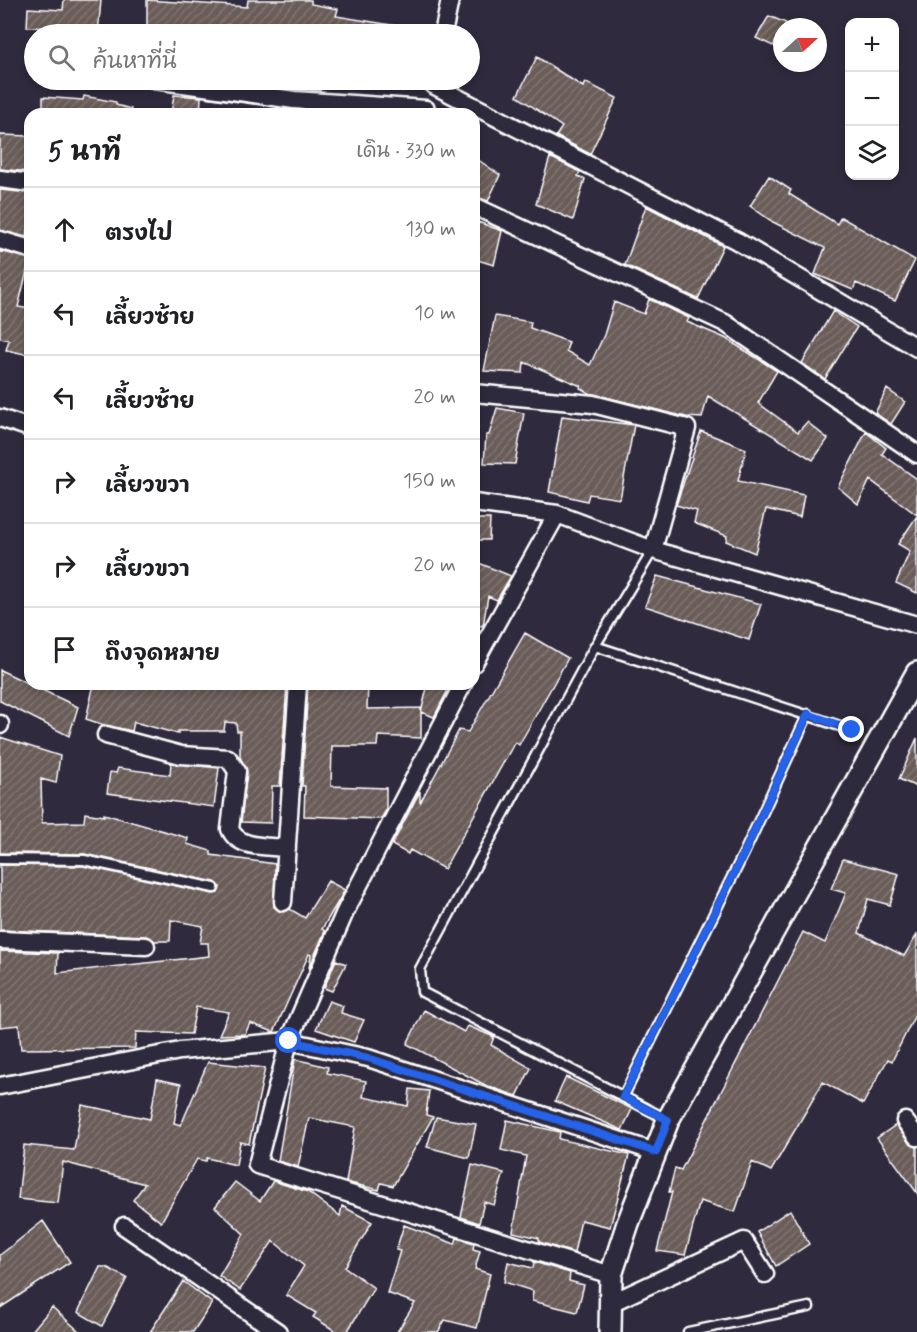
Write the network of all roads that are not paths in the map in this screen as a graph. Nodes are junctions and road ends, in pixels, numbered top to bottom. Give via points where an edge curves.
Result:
1 (450, 0) edge
2 (445, 24) edge
3 (224, 90) edge
4 (432, 90) edge
5 (449, 90) edge
6 (381, 108) edge
7 (426, 108) edge
8 (0, 179) edge
9 (24, 182) edge
10 (480, 209) edge
11 (0, 240) edge
12 (24, 247) edge
13 (917, 348) edge
14 (480, 394) edge
15 (0, 418) edge
16 (24, 426) edge
17 (917, 454) edge
18 (480, 504) edge
19 (557, 514) junction
20 (653, 550) junction
21 (917, 625) edge
22 (595, 646) junction
23 (480, 648) edge
24 (917, 673) edge
25 (298, 690) edge
26 (460, 690) edge
27 (808, 714) junction
28 (852, 730) dead end
29 (106, 735) dead end
30 (287, 848) junction
31 (0, 859) edge
32 (214, 888) dead end
33 (283, 902) dead end
34 (0, 939) edge
35 (146, 946) dead end
36 (289, 1041) junction
37 (0, 1086) edge
38 (623, 1097) junction
39 (668, 1120) junction
40 (905, 1122) dead end
41 (917, 1137) edge
42 (656, 1152) junction
43 (124, 1226) dead end
44 (765, 1274) dead end
45 (611, 1275) junction
46 (613, 1302) junction
47 (808, 1307) dead end
48 (278, 1332) edge
49 (610, 1332) edge
50 (688, 1332) edge

1 - 2 street
3 - 6 street
4 - 7 street
5 - 13 street via 737,241
8 - 9 street
10 - 17 street via 725,323
11 - 12 street
14 - 20 street via 593,404 687,428
15 - 16 street
18 - 19 street
19 - 20 street
19 - 23 street
20 - 21 street
20 - 22 lane
22 - 27 lane
22 - 38 lane via 420,969 422,992
24 - 39 street
25 - 30 street
26 - 36 street via 345,912
27 - 28 lane
27 - 38 lane
29 - 30 street via 181,755 228,758 237,771 230,829 234,837 241,842
30 - 33 street
31 - 32 lane via 84,860
34 - 35 street
36 - 37 street via 180,1052
36 - 42 street via 368,1058
36 - 45 street via 257,1165
38 - 39 lane
39 - 42 street
40 - 41 street
42 - 45 street
43 - 48 street
44 - 46 street via 744,1240
45 - 46 street
46 - 49 street
47 - 50 lane

